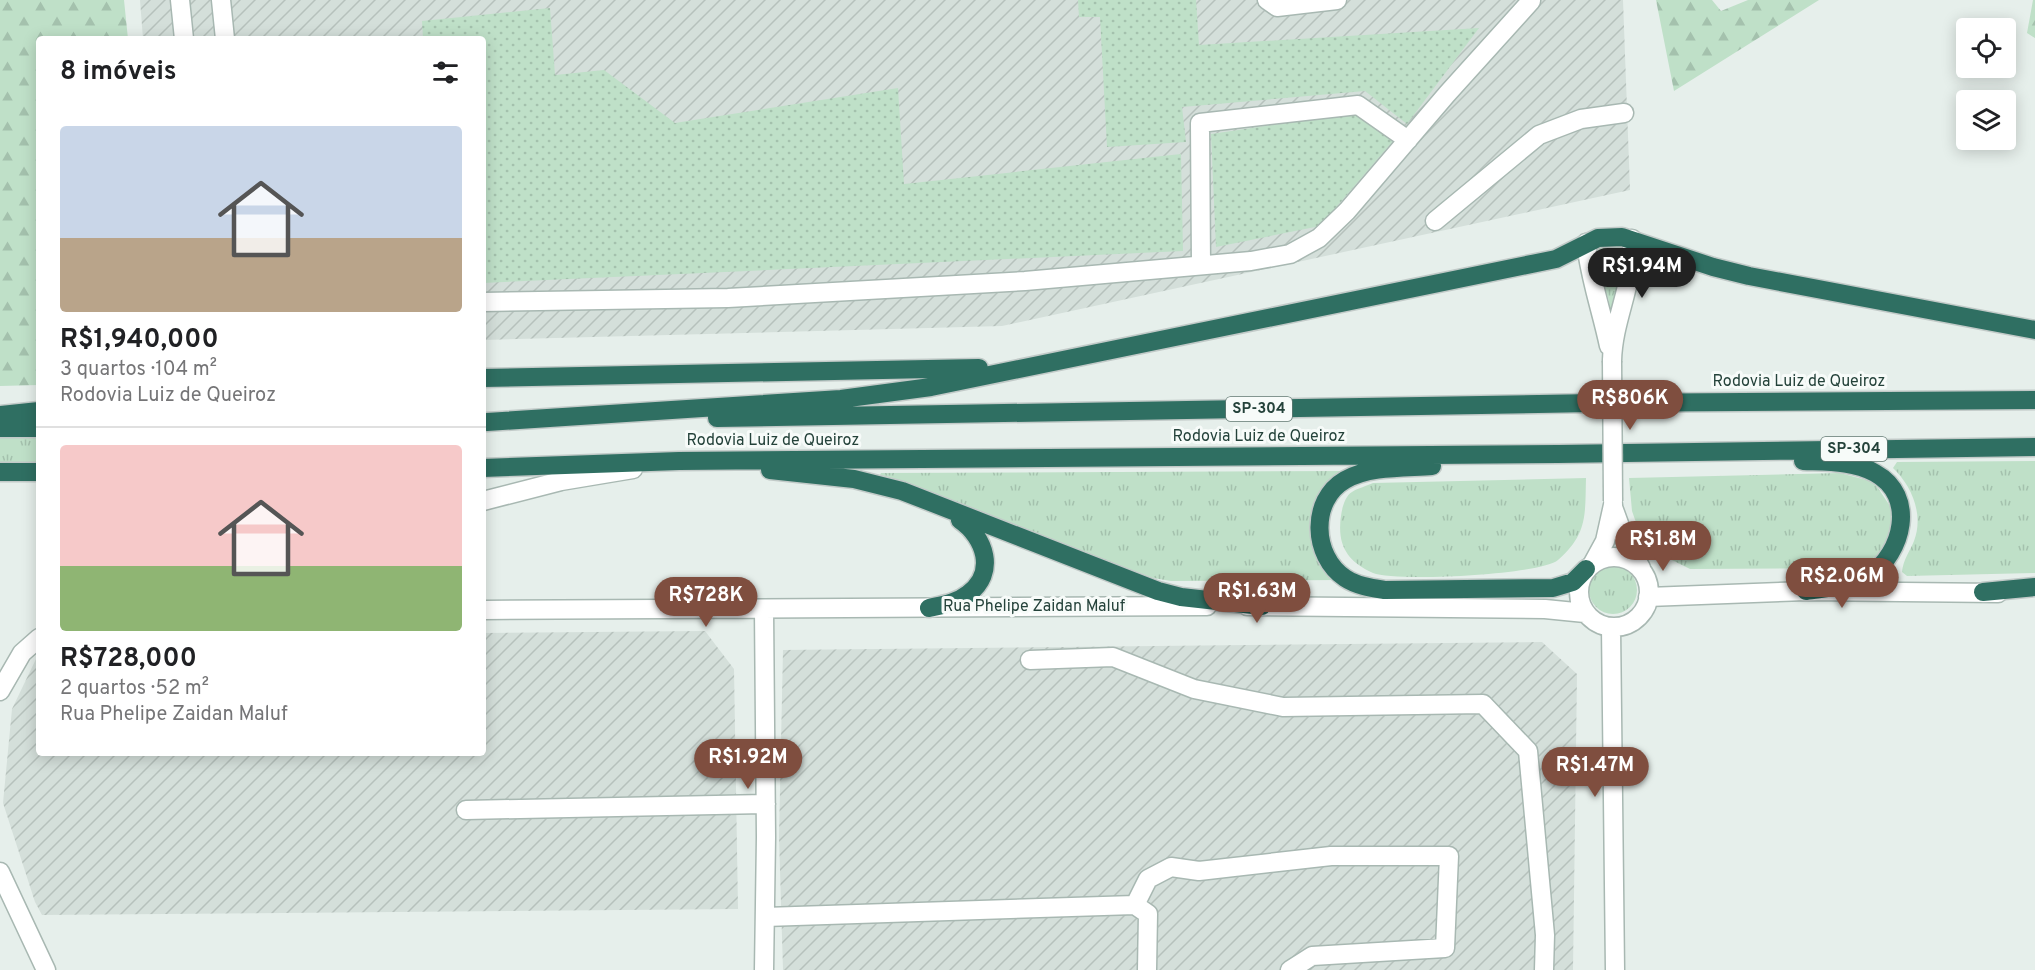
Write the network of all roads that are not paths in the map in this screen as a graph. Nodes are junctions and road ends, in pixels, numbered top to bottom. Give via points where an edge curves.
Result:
1 (180, 0) edge
2 (221, 0) edge
3 (1267, 0) edge
4 (1337, 0) edge
5 (1531, 1) edge
6 (184, 36) edge
7 (225, 36) edge
8 (1624, 113) dead end
9 (1408, 140) junction
10 (1435, 221) dead end
11 (1632, 239) junction
12 (1586, 243) junction
13 (1201, 265) junction
14 (486, 302) edge
15 (2035, 330) edge
16 (1612, 359) junction
17 (1023, 368) junction
18 (486, 378) edge
19 (2035, 400) edge
20 (36, 411) edge
21 (0, 415) edge
22 (486, 422) edge
23 (486, 422) edge
24 (0, 428) edge
25 (36, 428) edge
26 (2035, 447) edge
27 (1672, 452) junction
28 (1558, 454) junction
29 (679, 461) junction
30 (486, 468) edge
31 (0, 472) edge
32 (36, 472) edge
33 (486, 500) edge
34 (1613, 504) junction
35 (942, 507) junction
36 (1590, 566) junction
37 (1641, 570) junction
38 (2035, 587) edge
39 (1806, 591) junction
40 (1983, 592) junction
41 (2035, 593) edge
42 (1648, 597) junction
43 (1262, 606) junction
44 (929, 608) junction
45 (486, 610) edge
46 (764, 610) junction
47 (1586, 613) junction
48 (1611, 627) junction
49 (36, 640) edge
50 (1030, 660) dead end
51 (0, 691) edge
52 (766, 804) junction
53 (466, 810) dead end
54 (0, 873) edge
55 (1135, 905) junction
56 (765, 917) junction
57 (46, 970) edge
58 (764, 970) edge
59 (1147, 970) edge
60 (1290, 970) edge
61 (1544, 970) edge
62 (1614, 970) edge

1 - 6 street
2 - 7 street
3 - 4 street via 1277,7
5 - 9 street
8 - 10 street via 1581,118 1539,135
9 - 13 street via 1319,238 1290,254
9 - 13 street via 1358,105 1200,123
11 - 12 highway via 1611,236
11 - 15 highway via 1722,269
11 - 16 street via 1632,273 1621,306
12 - 16 street via 1589,274
12 - 17 highway via 1556,259
13 - 14 street via 1025,281 728,298
16 - 34 street, bridge
17 - 18 highway
17 - 22 highway via 932,387 841,399
19 - 23 highway, Rodovia Luiz de Queiroz / SP-304 via 1582,403
20 - 21 highway
24 - 25 highway
26 - 27 highway, Rodovia Luiz de Queiroz / SP-304
27 - 28 highway, Rodovia Luiz de Queiroz / SP-304
27 - 39 highway via 1853,464 1886,479 1896,495 1902,525 1899,539 1884,564 1867,578
28 - 29 highway, Rodovia Luiz de Queiroz / SP-304
28 - 36 highway via 1362,472 1332,490 1323,505 1320,540 1335,569 1346,579 1385,590 1553,588 1573,582
29 - 30 highway, Rodovia Luiz de Queiroz / SP-304
29 - 33 street via 561,481
29 - 35 highway via 854,478
31 - 32 highway
34 - 36 street via 1605,541
34 - 37 street via 1625,540
35 - 43 highway via 1158,591
35 - 44 highway via 972,528 984,548 984,561 982,573 969,594
36 - 37 street via 1603,558 1624,558
36 - 47 street via 1578,596
37 - 42 street via 1648,585
38 - 40 highway
39 - 40 street
39 - 42 street
40 - 41 street
42 - 48 street via 1638,617
43 - 44 street, Rua Phelipe Zaidan Maluf
43 - 47 street, Rua Phelipe Zaidan Maluf via 1545,609
44 - 46 street, Rua Phelipe Zaidan Maluf
45 - 46 street, Rua Phelipe Zaidan Maluf
46 - 52 street
47 - 48 street
48 - 62 street
49 - 51 street via 22,652
50 - 61 street via 1113,657 1194,689 1283,707 1483,704 1528,751 1544,912
52 - 53 street
52 - 56 street
54 - 57 street
55 - 56 street
55 - 59 street via 1148,914
55 - 60 street via 1148,879 1171,867 1199,871 1331,856 1449,856 1445,948 1312,956
56 - 58 street

